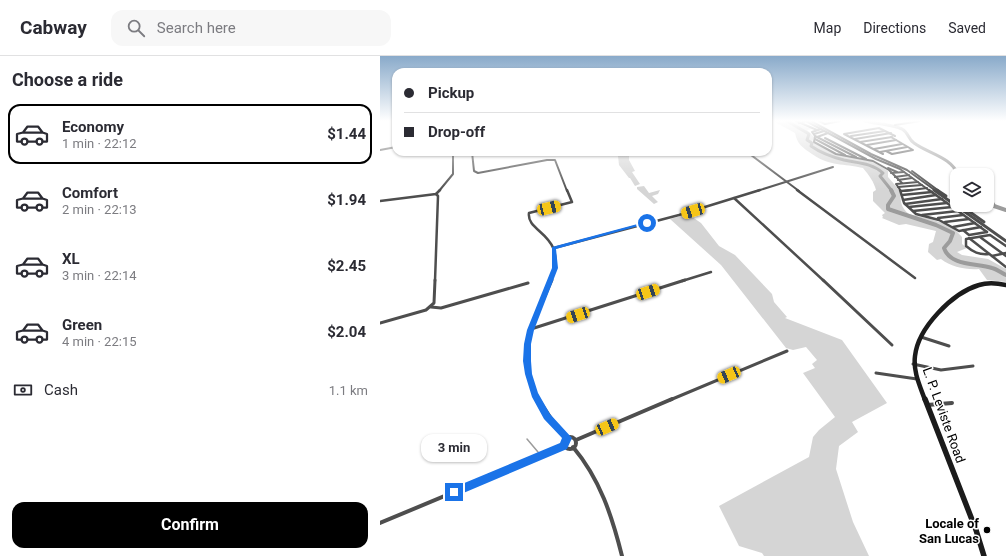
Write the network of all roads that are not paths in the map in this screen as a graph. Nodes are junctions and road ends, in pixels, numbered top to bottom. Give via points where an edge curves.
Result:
1 (819, 144) edge
2 (828, 144) edge
3 (832, 144) edge
4 (838, 144) edge
5 (844, 144) edge
6 (849, 144) edge
7 (860, 144) edge
8 (861, 144) edge
9 (873, 144) edge
10 (900, 144) edge
11 (902, 144) edge
12 (841, 146) junction
13 (864, 146) junction
14 (837, 147) junction
15 (907, 147) junction
16 (392, 148) edge
17 (833, 148) junction
18 (874, 149) junction
19 (380, 150) edge
20 (886, 151) junction
21 (880, 152) junction
22 (883, 154) dead end
23 (453, 156) edge
24 (472, 156) edge
25 (752, 156) edge
26 (848, 157) junction
27 (859, 159) junction
28 (876, 159) junction
29 (869, 160) junction
30 (873, 161) junction
31 (892, 166) junction
32 (833, 167) dead end
33 (887, 168) junction
34 (904, 172) junction
35 (892, 173) junction
36 (898, 173) junction
37 (909, 175) junction
38 (895, 177) junction
39 (917, 179) junction
40 (898, 180) junction
41 (787, 182) junction
42 (902, 183) junction
43 (922, 185) junction
44 (898, 187) junction
45 (927, 188) junction
46 (901, 191) junction
47 (932, 192) junction
48 (436, 194) junction
49 (902, 195) junction
50 (937, 195) junction
51 (734, 198) junction
52 (942, 199) junction
53 (950, 199) edge
54 (902, 200) junction
55 (380, 201) edge
56 (947, 203) junction
57 (905, 204) junction
58 (950, 205) edge
59 (909, 207) junction
60 (950, 207) edge
61 (913, 211) junction
62 (950, 211) edge
63 (960, 212) edge
64 (969, 212) edge
65 (963, 215) junction
66 (919, 216) junction
67 (934, 219) junction
68 (969, 219) junction
69 (945, 223) junction
70 (975, 223) junction
71 (952, 227) junction
72 (981, 227) junction
73 (963, 230) junction
74 (980, 237) junction
75 (969, 238) junction
76 (1006, 240) edge
77 (1006, 246) edge
78 (554, 248) junction
79 (989, 254) junction
80 (1005, 254) edge
81 (992, 256) junction
82 (1006, 267) edge
83 (711, 272) dead end
84 (915, 278) dead end
85 (528, 283) dead end
86 (1006, 285) edge
87 (431, 307) junction
88 (380, 323) edge
89 (531, 329) junction
90 (921, 337) junction
91 (892, 345) dead end
92 (949, 346) dead end
93 (787, 351) dead end
94 (913, 364) junction
95 (974, 366) dead end
96 (876, 373) dead end
97 (917, 379) junction
98 (952, 403) dead end
99 (927, 405) junction
100 (567, 438) junction
101 (576, 440) junction
102 (564, 446) junction
103 (573, 447) junction
104 (380, 523) edge
105 (622, 556) edge
106 (984, 556) edge

1 - 26 street via 836,154
2 - 17 street
3 - 14 street
4 - 12 street
5 - 12 street
6 - 28 street
7 - 13 street
8 - 13 street
9 - 13 street
10 - 18 street
11 - 15 street
12 - 14 street
12 - 29 street
13 - 18 street
13 - 39 street
14 - 17 street
14 - 27 street
15 - 20 street
15 - 20 street via 913,150 892,154
16 - 19 street
17 - 26 street
18 - 21 street
20 - 21 street
21 - 22 street
23 - 48 street via 453,174
24 - 78 street via 474,171 479,173 547,160 556,161 572,202 532,211 528,216 531,223 547,237
25 - 41 street
26 - 27 street
27 - 29 street
28 - 30 street
28 - 31 street
29 - 30 street
30 - 33 street
31 - 33 street
31 - 34 street
32 - 41 street
33 - 35 street
33 - 36 street
34 - 36 street
34 - 37 street
35 - 36 street
35 - 38 street
37 - 38 street
37 - 39 street
38 - 40 street
39 - 40 street
39 - 42 street
39 - 43 street
39 - 53 street
39 - 76 street
40 - 42 street
41 - 51 street
41 - 84 street
42 - 44 street via 896,184
43 - 44 street
43 - 45 street
44 - 46 street
45 - 46 street
45 - 47 street
46 - 49 street
47 - 49 street
47 - 50 street
48 - 55 street
48 - 87 street via 438,196 434,302
49 - 54 street
50 - 52 street
50 - 54 street
51 - 78 street
51 - 91 street
52 - 56 street
52 - 57 street
54 - 57 street
56 - 58 street
56 - 59 street
57 - 59 street
59 - 61 street
60 - 61 street
61 - 66 street
62 - 66 street
63 - 65 street
64 - 76 street
65 - 67 street
65 - 68 street
66 - 67 street
67 - 69 street
68 - 69 street
68 - 70 street
69 - 71 street
70 - 71 street
70 - 72 street
71 - 73 street
72 - 73 street
72 - 73 street via 987,232 969,235
74 - 75 street
74 - 77 street via 991,236
74 - 80 street
75 - 79 street
75 - 79 street via 966,239 966,246 975,253
78 - 89 street via 554,271
79 - 81 street
80 - 81 street
81 - 82 street
83 - 89 street
85 - 87 street via 442,308
86 - 90 main road, L. P. Leviste Road via 981,284 960,295 936,314
87 - 88 street via 425,311
89 - 100 street via 527,344 527,361 533,389 544,412
90 - 92 street
90 - 94 main road, L. P. Leviste Road
93 - 101 street
94 - 95 street via 941,370
94 - 97 main road, L. P. Leviste Road
96 - 97 street
97 - 99 main road, L. P. Leviste Road
98 - 99 street
99 - 106 main road, L. P. Leviste Road
100 - 101 street via 572,437
100 - 102 street
101 - 103 street
102 - 103 street via 568,449
102 - 104 street
103 - 105 street via 588,464 601,489

